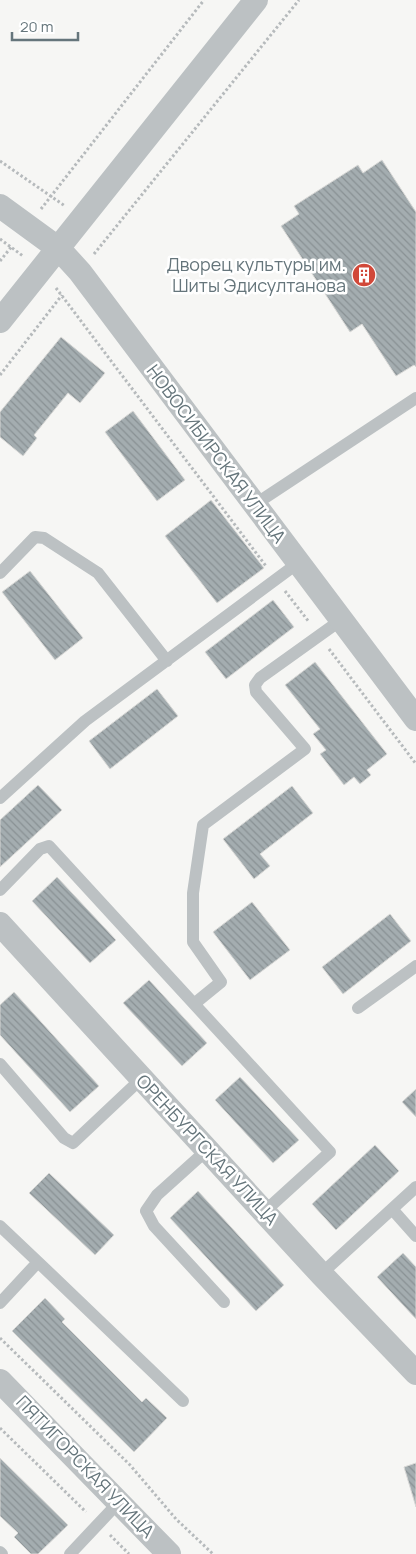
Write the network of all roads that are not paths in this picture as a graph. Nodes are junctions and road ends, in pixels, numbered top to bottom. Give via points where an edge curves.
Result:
1 (256, 0) edge
2 (0, 206) edge
3 (59, 249) junction
4 (0, 322) edge
5 (416, 398) edge
6 (254, 505) junction
7 (298, 563) junction
8 (0, 573) edge
9 (341, 620) junction
10 (166, 661) junction
11 (416, 720) edge
12 (0, 798) edge
13 (0, 890) edge
14 (0, 924) edge
15 (416, 966) edge
16 (194, 1004) junction
17 (358, 1008) dead end
18 (0, 1064) edge
19 (141, 1079) junction
20 (207, 1150) junction
21 (416, 1187) edge
22 (392, 1210) junction
23 (264, 1212) junction
24 (0, 1226) edge
25 (416, 1236) edge
26 (38, 1262) junction
27 (321, 1274) junction
28 (224, 1302) dead end
29 (0, 1303) edge
30 (416, 1374) edge
31 (0, 1381) edge
32 (183, 1401) dead end
33 (119, 1502) junction
34 (70, 1554) edge
35 (169, 1554) edge

1 - 3 street
2 - 3 street, НОВОСИБИРСКАЯ УЛИЦА
3 - 4 street
3 - 6 street, НОВОСИБИРСКАЯ УЛИЦА via 80,272
5 - 6 lane
6 - 7 street, НОВОСИБИРСКАЯ УЛИЦА
7 - 9 street, НОВОСИБИРСКАЯ УЛИЦА
7 - 10 lane
8 - 10 lane via 30,541 36,537 44,538 98,573
9 - 11 street, НОВОСИБИРСКАЯ УЛИЦА
9 - 16 lane via 260,678 255,685 256,692 305,749 203,825 194,893 193,942 221,982
10 - 12 lane via 85,721
13 - 16 lane via 40,849 49,846
14 - 19 street, ОРЕНБУРГСКАЯ УЛИЦА
15 - 17 lane
16 - 23 lane via 330,1152
18 - 19 lane via 64,1138 74,1143
19 - 20 street, ОРЕНБУРГСКАЯ УЛИЦА
20 - 23 street, ОРЕНБУРГСКАЯ УЛИЦА
20 - 28 lane via 157,1195 146,1212 154,1226
21 - 22 lane
22 - 25 lane
22 - 27 lane
23 - 27 street, ОРЕНБУРГСКАЯ УЛИЦА
24 - 26 lane
26 - 29 lane
26 - 32 lane
27 - 30 street, ОРЕНБУРГСКАЯ УЛИЦА
31 - 33 street, ПЯТИГОРСКАЯ УЛИЦА
33 - 34 lane
33 - 35 street, ПЯТИГОРСКАЯ УЛИЦА

